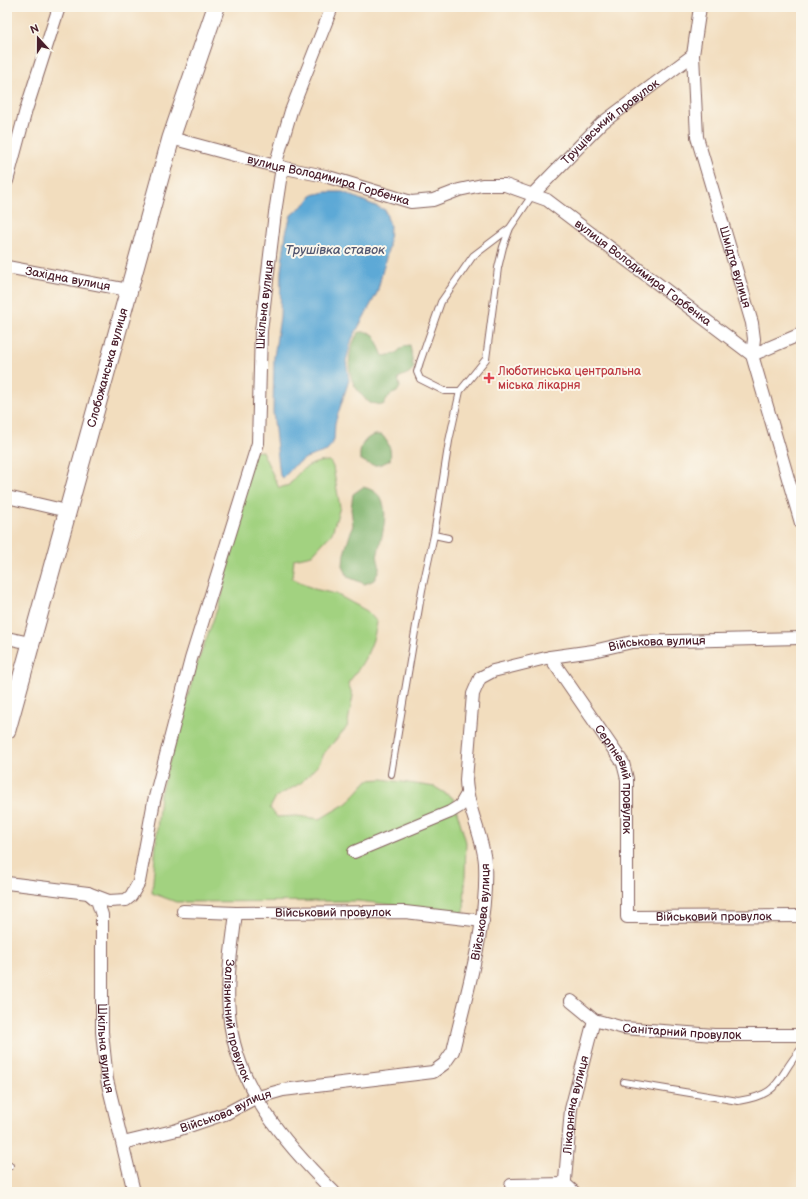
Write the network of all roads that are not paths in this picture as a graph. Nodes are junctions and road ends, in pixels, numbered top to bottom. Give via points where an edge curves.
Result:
1 (59, 7) edge
2 (216, 7) edge
3 (332, 7) edge
4 (700, 7) edge
5 (694, 55) junction
6 (171, 138) junction
7 (279, 167) junction
8 (7, 181) edge
9 (532, 194) junction
10 (510, 228) junction
11 (7, 267) edge
12 (128, 290) junction
13 (801, 334) edge
14 (752, 355) junction
15 (460, 391) junction
16 (7, 497) edge
17 (67, 511) junction
18 (801, 523) edge
19 (434, 535) junction
20 (448, 538) dead end
21 (7, 638) edge
22 (801, 638) edge
23 (30, 643) junction
24 (550, 658) junction
25 (7, 730) edge
26 (391, 774) dead end
27 (467, 794) junction
28 (354, 852) dead end
29 (7, 882) edge
30 (88, 893) junction
31 (98, 903) junction
32 (118, 908) dead end
33 (183, 911) dead end
34 (236, 913) junction
35 (801, 916) edge
36 (626, 917) joint
37 (483, 921) junction
38 (571, 1001) dead end
39 (594, 1020) junction
40 (801, 1035) edge
41 (801, 1049) edge
42 (624, 1082) dead end
43 (255, 1098) junction
44 (123, 1143) junction
45 (511, 1185) dead end
46 (568, 1189) edge
47 (134, 1192) edge
48 (334, 1192) edge

1 - 8 street via 26,110
2 - 6 street, Слобожанська вулиця
3 - 7 street, Шкільна вулиця via 291,111
4 - 5 street, Шмідта вулиця
5 - 9 street, Трущівський провулок via 602,123
5 - 14 street, Шмідта вулиця via 697,137 752,322
6 - 7 street, вулиця Володимира Горбенка
6 - 12 street, Слобожанська вулиця
7 - 9 street, вулиця Володимира Горбенка via 325,176 411,202 433,200 482,185 505,185
7 - 30 street, Шкільна вулиця via 262,331 258,443 191,659 154,801 139,882 126,900 109,900
9 - 10 lane
9 - 14 street, вулиця Володимира Горбенка via 547,200
10 - 15 lane via 498,268 486,359
10 - 15 lane via 473,256 441,302 420,362 417,372 420,379 444,392
11 - 12 street, Західна вулиця
12 - 17 street, Слобожанська вулиця
13 - 14 street
14 - 18 street, Шмідта вулиця
15 - 19 lane
16 - 17 street
17 - 23 street, Слобожанська вулиця
19 - 20 lane
19 - 26 lane via 422,590
21 - 23 street
22 - 24 street, Військова вулиця via 632,642 593,652
23 - 25 street, Слобожанська вулиця
24 - 27 street, Військова вулиця via 493,671 480,678 473,694
24 - 36 street, Серпневий провулок via 623,763 627,779
27 - 28 street via 460,806 450,812
27 - 37 street, Військова вулиця via 485,862
29 - 30 street
30 - 31 street
31 - 32 street
31 - 44 street, Шкільна вулиця via 102,915 102,1039 107,1080
33 - 34 street, Військовий провулок
34 - 37 street, Військовий провулок via 405,912
34 - 43 street, Залізничний провулок via 228,978 229,1014 237,1055
35 - 36 street, Військовий провулок
37 - 43 street, Військова вулиця via 453,1051 444,1064 433,1072 284,1090
38 - 39 street, Санітарний провулок
39 - 40 street, Санітарний провулок via 624,1028 707,1035
39 - 46 street, Лікарняна вулиця via 571,1109
41 - 42 lane via 789,1062 778,1084 767,1094 738,1101
43 - 44 street, Військова вулиця via 228,1113 177,1130
43 - 48 street, Залізничний провулок via 277,1130 309,1168
44 - 47 street, Шкільна вулиця
45 - 46 street

